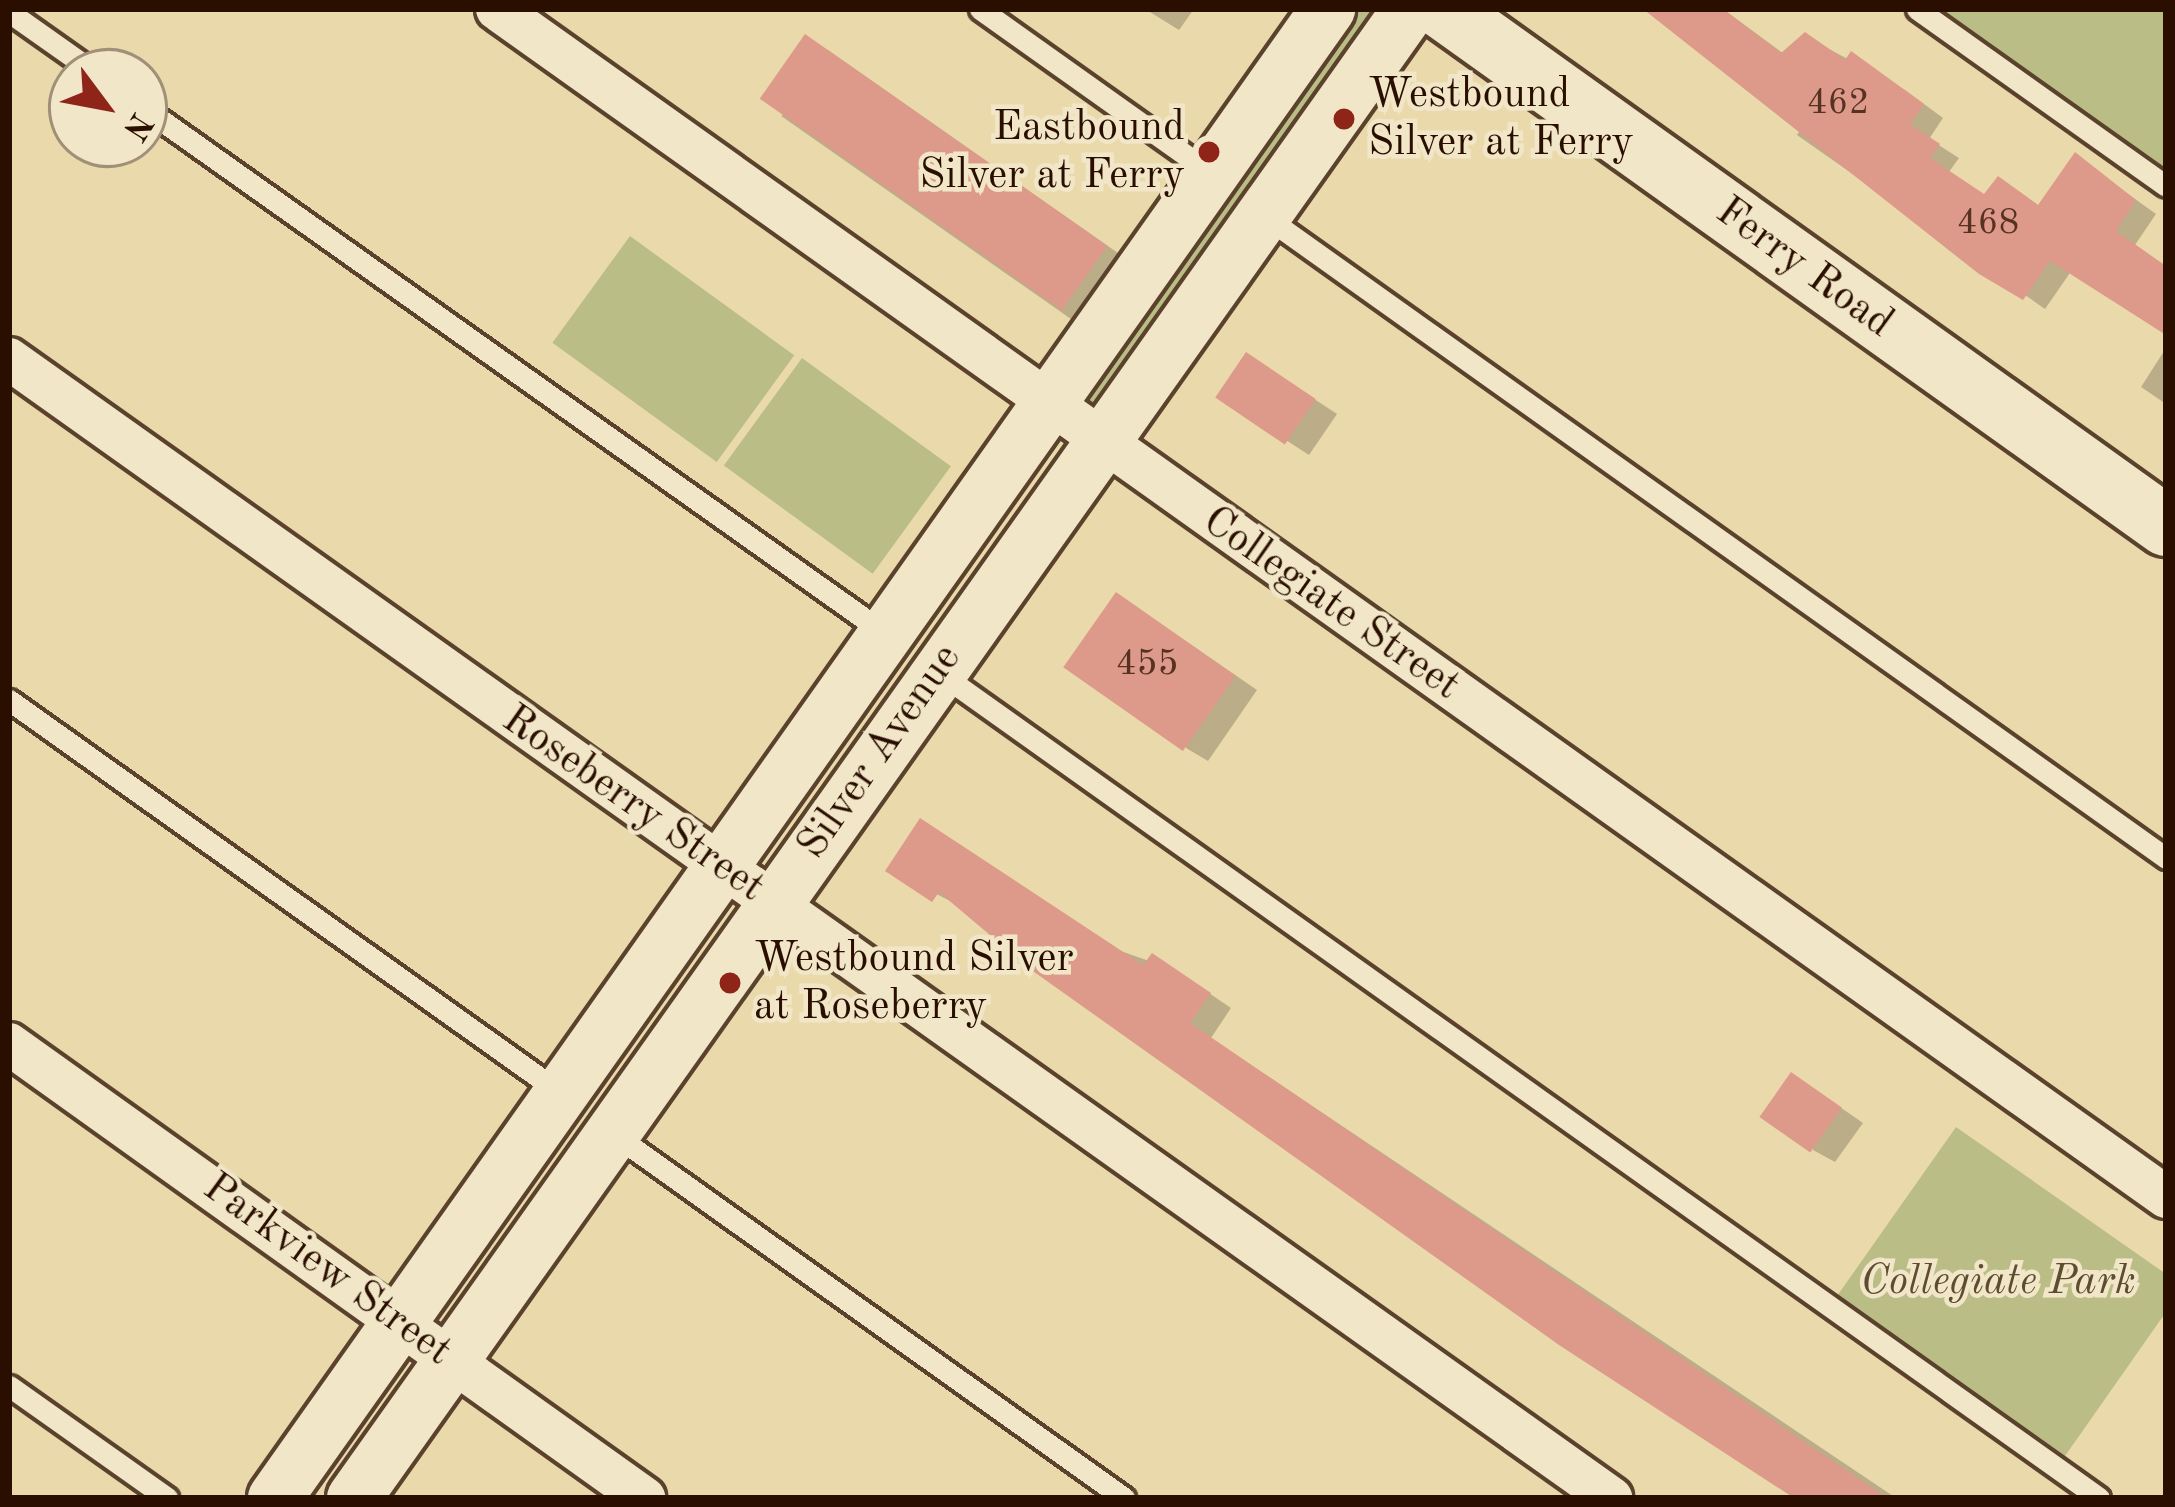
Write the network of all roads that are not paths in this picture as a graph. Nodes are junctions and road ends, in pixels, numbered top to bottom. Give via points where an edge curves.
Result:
1 (497, 9) edge
2 (980, 9) edge
3 (1328, 9) edge
4 (1410, 9) edge
5 (1443, 9) edge
6 (1917, 9) edge
7 (9, 12) edge
8 (60, 48) edge
9 (168, 125) edge
10 (1212, 173) junction
11 (2166, 186) edge
12 (1262, 215) junction
13 (9, 359) edge
14 (1050, 402) junction
15 (1100, 439) junction
16 (2166, 526) edge
17 (886, 634) junction
18 (937, 670) junction
19 (9, 700) edge
20 (2166, 858) edge
21 (721, 867) junction
22 (772, 904) junction
23 (9, 1044) edge
24 (562, 1094) junction
25 (611, 1133) junction
26 (2166, 1197) edge
27 (400, 1322) junction
28 (452, 1360) junction
29 (9, 1386) edge
30 (167, 1498) edge
31 (275, 1498) edge
32 (354, 1498) edge
33 (644, 1498) edge
34 (1124, 1498) edge
35 (1610, 1498) edge
36 (2099, 1498) edge

1 - 14 street, Collegiate Street
2 - 10 lane
3 - 10 street, Silver Avenue
4 - 12 street, Silver Avenue
5 - 16 main road, Ferry Road
6 - 11 lane
7 - 8 lane
9 - 17 lane
10 - 14 street, Silver Avenue
12 - 15 street, Silver Avenue
12 - 20 lane
13 - 21 street, Roseberry Street
14 - 15 street, Collegiate Street
14 - 17 street, Silver Avenue
15 - 18 street, Silver Avenue
15 - 26 street, Collegiate Street
17 - 21 street, Silver Avenue
18 - 22 street, Silver Avenue
18 - 36 lane
19 - 24 lane
21 - 22 street, Roseberry Street
21 - 24 street, Silver Avenue
22 - 25 street, Silver Avenue
22 - 35 street, Roseberry Street
23 - 27 street, Parkview Street
24 - 27 street, Silver Avenue
25 - 28 street, Silver Avenue
25 - 34 lane
27 - 28 street, Parkview Street
27 - 31 street, Silver Avenue
28 - 32 street, Silver Avenue
28 - 33 street, Parkview Street
29 - 30 lane

